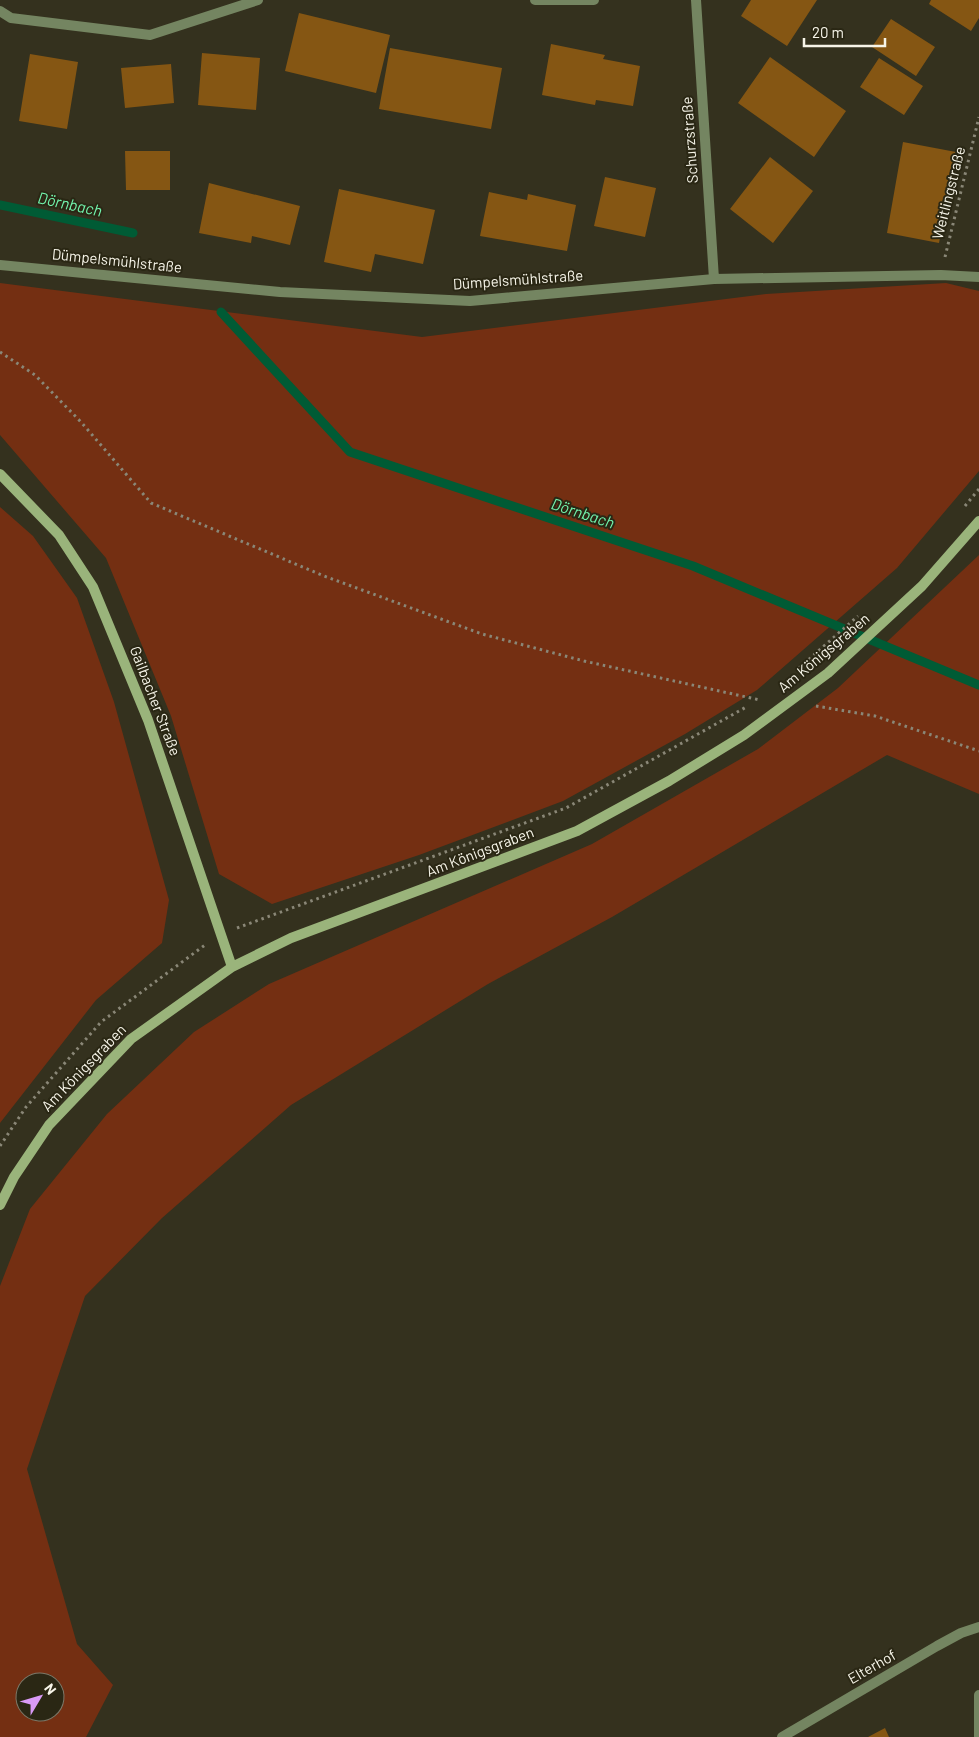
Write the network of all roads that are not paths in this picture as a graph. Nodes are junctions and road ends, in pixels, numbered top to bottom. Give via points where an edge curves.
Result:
1 (258, 0) edge
2 (535, 0) edge
3 (594, 0) edge
4 (696, 0) edge
5 (0, 10) edge
6 (0, 265) edge
7 (979, 277) edge
8 (714, 279) junction
9 (0, 474) edge
10 (979, 520) edge
11 (232, 967) junction
12 (0, 1205) edge
13 (979, 1627) edge
14 (979, 1695) edge
15 (782, 1737) edge
16 (978, 1737) edge

1 - 5 street via 150,35 11,18
2 - 3 street
4 - 8 street, Schurzstraße
6 - 8 street, Dümpelsmühlstraße via 280,292 470,301
7 - 8 street, Dümpelsmühlstraße
9 - 11 street, Gailbacher Straße via 59,535 93,587 148,720
10 - 11 street, Am Königsgraben via 922,586 828,673 744,735 669,781 577,831 291,938
11 - 12 street, Am Königsgraben via 131,1039 49,1125 14,1177
13 - 15 street, Elterhof via 937,1646
14 - 16 street

